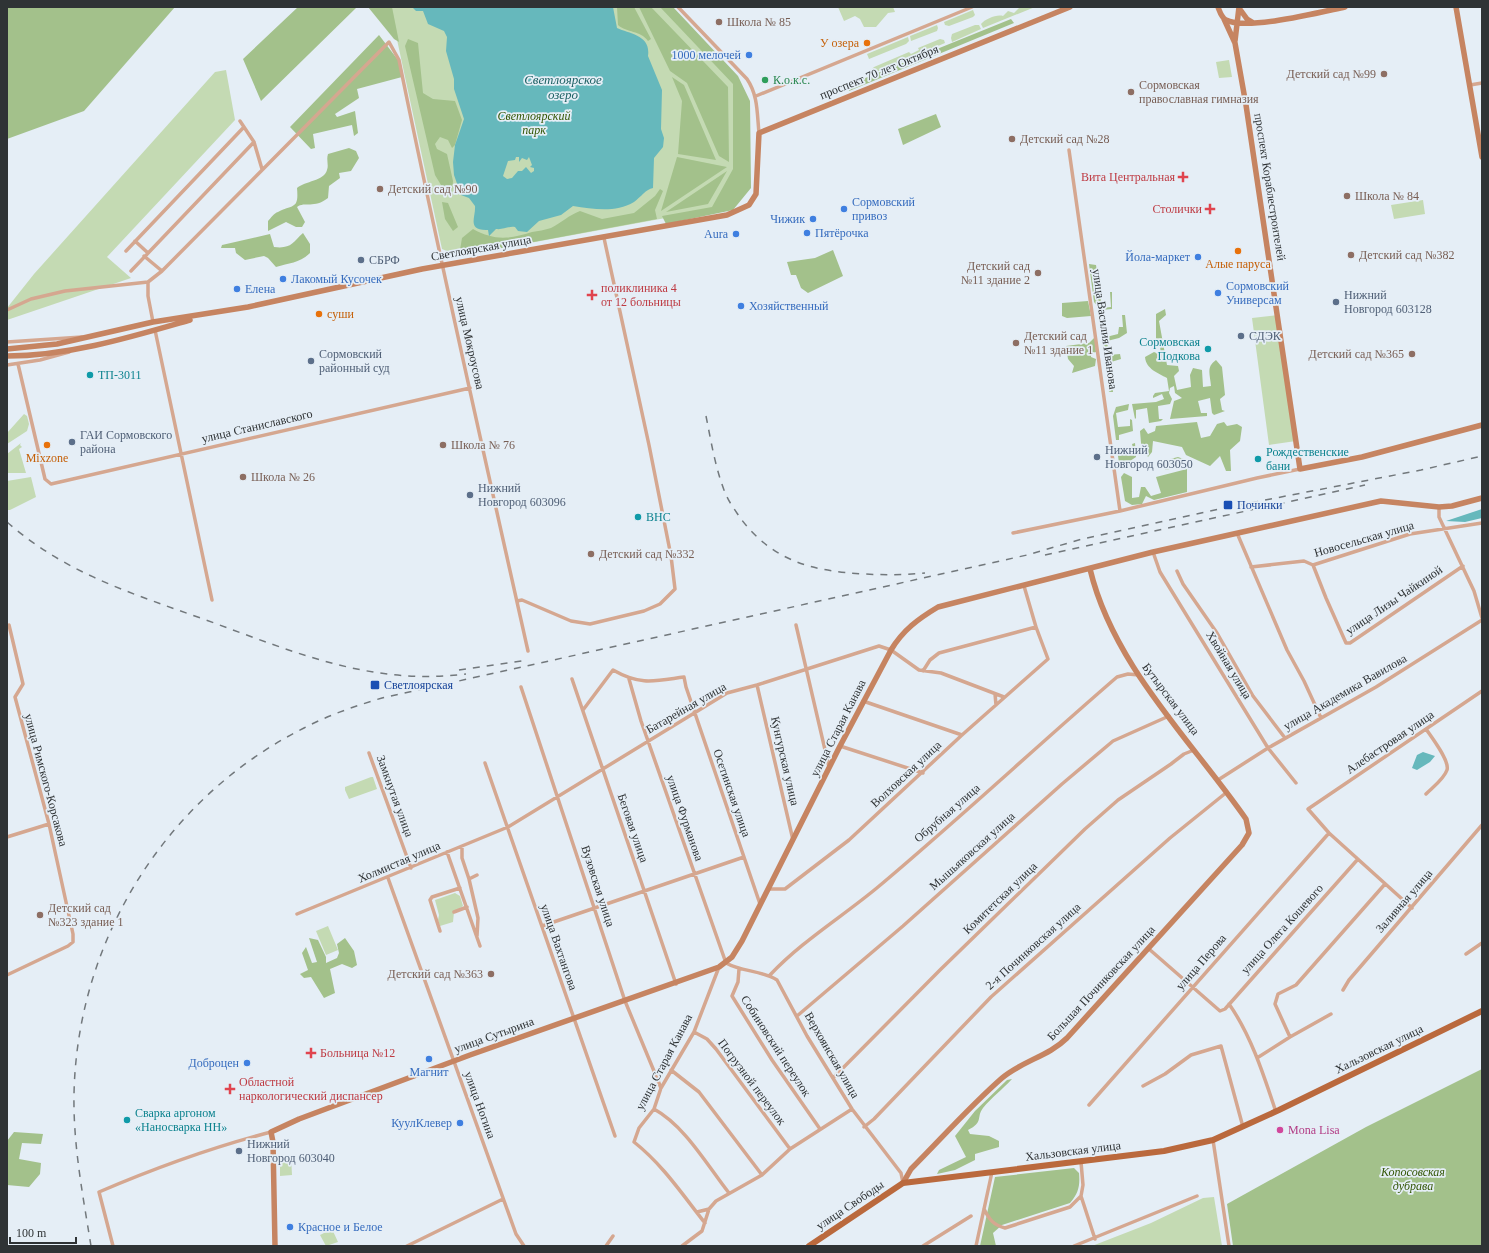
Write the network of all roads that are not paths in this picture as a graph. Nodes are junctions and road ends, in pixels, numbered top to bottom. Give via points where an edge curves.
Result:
1 (678, 7) edge
2 (972, 7) edge
3 (1070, 7) edge
4 (1218, 7) edge
5 (1239, 7) edge
6 (1345, 7) edge
7 (1456, 7) edge
8 (1224, 19) junction
9 (1237, 22) junction
10 (1253, 23) junction
11 (1235, 43) junction
12 (1482, 83) edge
13 (1470, 85) junction
14 (756, 96) junction
15 (240, 121) dead end
16 (1479, 123) edge
17 (244, 127) junction
18 (759, 133) junction
19 (254, 142) junction
20 (1069, 150) dead end
21 (1482, 157) edge
22 (262, 169) junction
23 (604, 238) junction
24 (135, 241) junction
25 (126, 251) dead end
26 (148, 253) junction
27 (144, 256) junction
28 (441, 265) junction
29 (131, 271) dead end
30 (162, 271) junction
31 (148, 282) junction
32 (7, 310) edge
33 (208, 315) junction
34 (153, 322) junction
35 (155, 330) junction
36 (87, 337) junction
37 (7, 342) edge
38 (80, 348) junction
39 (7, 349) edge
40 (7, 356) edge
41 (7, 364) edge
42 (18, 364) junction
43 (470, 388) junction
44 (1482, 424) edge
45 (181, 454) junction
46 (1300, 469) junction
47 (1482, 498) edge
48 (1439, 507) junction
49 (1120, 511) junction
50 (1482, 523) edge
51 (1444, 530) junction
52 (1013, 533) dead end
53 (1237, 533) junction
54 (1153, 552) junction
55 (1313, 565) junction
56 (1252, 566) junction
57 (1463, 566) junction
58 (1090, 569) junction
59 (1177, 571) dead end
60 (1024, 586) junction
61 (212, 600) dead end
62 (517, 601) junction
63 (1482, 619) edge
64 (8, 626) edge
65 (796, 626) dead end
66 (1036, 627) junction
67 (891, 650) junction
68 (528, 651) dead end
69 (805, 669) junction
70 (923, 671) junction
71 (1139, 675) junction
72 (572, 679) dead end
73 (629, 679) junction
74 (757, 686) junction
75 (521, 687) dead end
76 (1482, 691) edge
77 (995, 694) junction
78 (1004, 697) junction
79 (863, 701) junction
80 (996, 705) junction
81 (583, 710) junction
82 (695, 713) junction
83 (1169, 716) junction
84 (1321, 718) junction
85 (1426, 729) junction
86 (962, 735) junction
87 (1285, 738) junction
88 (648, 742) junction
89 (840, 746) junction
90 (1268, 748) junction
91 (1195, 750) junction
92 (369, 753) dead end
93 (485, 763) dead end
94 (829, 768) junction
95 (603, 770) junction
96 (923, 773) junction
97 (1218, 780) junction
98 (1296, 784) dead end
99 (1227, 792) junction
100 (1426, 794) dead end
101 (558, 797) junction
102 (49, 824) junction
103 (1482, 825) edge
104 (508, 827) junction
105 (1249, 833) joint
106 (1329, 833) junction
107 (7, 837) edge
108 (793, 841) junction
109 (462, 846) junction
110 (447, 852) junction
111 (744, 858) junction
112 (1358, 859) junction
113 (411, 868) junction
114 (477, 875) dead end
115 (694, 875) junction
116 (388, 878) junction
117 (469, 879) junction
118 (1385, 884) junction
119 (460, 888) junction
120 (769, 889) junction
121 (644, 890) junction
122 (760, 905) junction
123 (467, 907) junction
124 (594, 907) junction
125 (1412, 908) junction
126 (454, 912) dead end
127 (297, 914) dead end
128 (542, 926) junction
129 (440, 931) dead end
130 (477, 938) junction
131 (1482, 943) edge
132 (480, 946) dead end
133 (1149, 949) junction
134 (1466, 954) dead end
135 (726, 963) junction
136 (719, 967) junction
137 (739, 969) junction
138 (770, 975) junction
139 (7, 976) edge
140 (676, 984) junction
141 (1193, 986) junction
142 (1343, 990) dead end
143 (625, 1001) junction
144 (1229, 1004) junction
145 (1482, 1011) edge
146 (1331, 1014) dead end
147 (797, 1016) junction
148 (573, 1019) junction
149 (694, 1032) junction
150 (1290, 1037) junction
151 (1257, 1058) junction
152 (454, 1061) junction
153 (671, 1070) junction
154 (833, 1078) junction
155 (1143, 1086) dead end
156 (661, 1088) junction
157 (1089, 1105) dead end
158 (654, 1109) junction
159 (852, 1110) junction
160 (1276, 1112) junction
161 (864, 1127) junction
162 (1243, 1127) junction
163 (820, 1129) junction
164 (271, 1132) junction
165 (615, 1136) dead end
166 (1213, 1140) junction
167 (790, 1149) junction
168 (1081, 1162) junction
169 (992, 1172) junction
170 (762, 1175) junction
171 (903, 1183) junction
172 (729, 1193) junction
173 (1081, 1196) junction
174 (1197, 1196) dead end
175 (503, 1199) junction
176 (984, 1209) junction
177 (709, 1210) junction
178 (697, 1212) junction
179 (971, 1216) dead end
180 (705, 1223) junction
181 (613, 1236) dead end
182 (1095, 1239) junction
183 (113, 1246) edge
184 (275, 1246) edge
185 (407, 1246) edge
186 (524, 1246) edge
187 (606, 1246) edge
188 (682, 1246) edge
189 (809, 1246) edge
190 (922, 1246) edge
191 (976, 1246) edge
192 (1074, 1246) edge
193 (1229, 1246) edge

1 - 14 street via 746,79
2 - 14 street
3 - 18 street, проспект 70 лет Октября
4 - 8 street, проспект Кораблестроителей
5 - 9 street
5 - 10 street
6 - 10 street
7 - 13 street
8 - 9 street
8 - 11 street, проспект Кораблестроителей
9 - 10 street
9 - 11 street
11 - 46 street, проспект Кораблестроителей via 1262,205
12 - 13 street
13 - 16 street
14 - 18 street
15 - 17 street
16 - 21 street
17 - 19 street
17 - 24 street
18 - 23 street, Светлоярская улица via 758,188 754,199 744,208 727,215
19 - 22 street
19 - 26 street
20 - 49 street, улица Василия Иванова
22 - 28 street, улица Мокроусова via 389,42 399,60
22 - 30 street
23 - 28 street, Светлоярская улица
23 - 62 street via 671,556 675,589 660,604 644,611 590,624 571,621 522,600
24 - 25 street
24 - 26 street
26 - 27 street
27 - 29 street
27 - 30 street
28 - 33 street, Светлоярская улица
28 - 43 street, улица Мокроусова
30 - 31 street
31 - 32 street via 65,291 31,299
31 - 34 street
33 - 34 street
33 - 35 street
34 - 35 street
34 - 36 street
35 - 38 street
35 - 45 street
36 - 37 street
36 - 39 street via 57,344
38 - 40 street
38 - 42 street via 65,354
41 - 42 street
42 - 45 street, улица Станиславского via 45,480 49,483
43 - 45 street, улица Станиславского
43 - 62 street, улица Мокроусова
44 - 46 street via 1362,457
45 - 61 street
46 - 49 street
47 - 48 street, улица Старая Канава
48 - 51 street via 1439,517
48 - 53 street, улица Старая Канава via 1383,501
49 - 52 street
50 - 51 street, Новосельская улица
51 - 55 street, Новосельская улица via 1410,534
51 - 57 street
53 - 54 street, улица Старая Канава
53 - 56 street
54 - 58 street, улица Старая Канава
54 - 90 street, Хвойная улица via 1160,572
55 - 56 street, Новосельская улица via 1304,561
55 - 57 street, улица Лизы Чайкиной via 1338,626 1346,642 1350,643
56 - 84 street via 1287,650
57 - 63 street
58 - 60 street, улица Старая Канава
58 - 71 street, Бутырская улица via 1107,620
59 - 87 street, Хвойная улица via 1253,696
60 - 66 street
60 - 67 street, улица Старая Канава via 966,598 938,607 914,622 898,638
62 - 68 street, улица Мокроусова
63 - 84 street, улица Академика Вавилова via 1376,687
64 - 102 street, улица Римского-Корсакова via 23,684 14,696
65 - 69 street
66 - 70 street via 939,653 930,660
66 - 78 street, Волховская улица via 1048,659
67 - 69 street, Батарейная улица via 879,646
67 - 70 street via 912,667
67 - 79 street, улица Старая Канава
69 - 74 street, Батарейная улица
69 - 94 street
70 - 77 street via 941,673
71 - 83 street, Бутырская улица
71 - 138 street, Обрубная улица via 1117,677 877,888 820,931
72 - 81 street, Беговая улица
73 - 81 street via 614,670
73 - 82 street, Осетинская улица via 649,682 684,677
73 - 88 street, улица Фурманова
74 - 82 street, Батарейная улица via 727,693
74 - 108 street, Кунгурская улица
75 - 101 street, Вузовская улица
76 - 85 street, Алебастровая улица
77 - 78 street
77 - 80 street
78 - 80 street, Волховская улица
79 - 86 street
79 - 89 street, улица Старая Канава
80 - 86 street, Волховская улица
81 - 95 street, Беговая улица
82 - 88 street, Батарейная улица
82 - 111 street, Осетинская улица
83 - 91 street, Бутырская улица
83 - 147 street, Мышьяковская улица via 1113,740
84 - 87 street, улица Академика Вавилова
85 - 100 street via 1446,761 1448,769
85 - 106 street, Алебастровая улица via 1308,809
86 - 96 street, Волховская улица
87 - 90 street, улица Академика Вавилова
88 - 95 street, Батарейная улица
88 - 115 street, улица Фурманова
89 - 94 street, улица Старая Канава
89 - 96 street
90 - 97 street, улица Академика Вавилова
90 - 98 street, Хвойная улица
91 - 97 street, Бутырская улица
91 - 154 street, Комитетская улица via 1184,754 1118,800 1085,829
92 - 113 street, Замкнутая улица
93 - 104 street, улица Вахтангова
94 - 108 street, улица Старая Канава
95 - 101 street, Батарейная улица
95 - 121 street, Беговая улица
96 - 120 street, Волховская улица via 849,840 785,889
97 - 99 street, Бутырская улица
99 - 105 street, Бутырская улица via 1246,819
99 - 161 street, 2-я Починковская улица via 1152,854 991,998
101 - 104 street, Батарейная улица
101 - 124 street, Вузовская улица
102 - 107 street
102 - 139 street, улица Римского-Корсакова via 73,942
103 - 125 street, Заливная улица
104 - 109 street, Холмистая улица
104 - 128 street, улица Вахтангова
105 - 133 street, Большая Починковская улица via 1242,845
106 - 112 street
106 - 141 street, улица Перова
108 - 120 street, улица Старая Канава
109 - 110 street, Холмистая улица
109 - 117 street via 462,858
110 - 113 street, Холмистая улица
110 - 119 street
111 - 115 street
111 - 122 street, Осетинская улица
112 - 118 street
112 - 144 street, улица Олега Кошевого
113 - 116 street, Холмистая улица
114 - 117 street
115 - 121 street
115 - 135 street, улица Фурманова
116 - 127 street, Холмистая улица
116 - 152 street, улица Ногина
117 - 130 street via 478,918
118 - 125 street
118 - 150 street via 1296,985 1278,994 1275,1004
119 - 123 street
119 - 129 street via 432,897 430,900
120 - 122 street, улица Старая Канава
121 - 124 street
121 - 140 street, Беговая улица
122 - 135 street, улица Старая Канава via 742,941
123 - 126 street
123 - 130 street
124 - 128 street
124 - 143 street, Вузовская улица
125 - 142 street, Заливная улица
128 - 148 street, улица Вахтангова
130 - 132 street
131 - 134 street
133 - 141 street
133 - 171 street, Большая Починковская улица via 1060,1046 1004,1077 912,1169
135 - 136 street, улица Сутырина
135 - 137 street
136 - 140 street, улица Сутырина
136 - 149 street, улица Старая Канава
137 - 138 street
137 - 163 street, Собиновский переулок via 738,982 732,996
138 - 147 street, Верхоянская улица via 777,980
140 - 143 street, улица Сутырина
141 - 144 street, улица Олега Кошевого via 1220,1011
141 - 157 street, улица Перова
143 - 148 street, улица Сутырина
143 - 156 street, Вузовская улица
144 - 151 street
145 - 160 main road, Хальзовская улица
146 - 150 street
147 - 154 street, Верхоянская улица
148 - 152 street, улица Сутырина
148 - 165 street, улица Вахтангова
149 - 153 street, улица Старая Канава
149 - 167 street, Погрузной переулок via 707,1039 716,1049
150 - 151 street
151 - 160 street
152 - 164 street, улица Сутырина
152 - 175 street, улица Ногина
153 - 156 street, улица Старая Канава
153 - 170 street via 699,1092
154 - 159 street, Верхоянская улица
155 - 162 street via 1191,1055 1222,1046
156 - 158 street, улица Старая Канава
158 - 172 street via 668,1116 678,1126
158 - 178 street, улица Старая Канава via 639,1128 634,1142 666,1171
159 - 161 street, Верхоянская улица
159 - 163 street
160 - 162 main road, Хальзовская улица
161 - 171 street, Верхоянская улица via 901,1173
162 - 166 main road, Хальзовская улица
163 - 167 street
164 - 183 street via 136,1176 100,1192
164 - 184 street
166 - 168 main road, Хальзовская улица via 1164,1152
166 - 193 street
167 - 170 street
168 - 169 main road, Хальзовская улица
168 - 173 street
169 - 171 main road, Хальзовская улица
169 - 176 street
170 - 172 street
171 - 189 main road, улица Свободы
172 - 177 street via 716,1201
173 - 176 street via 1070,1207 1005,1228 989,1220
173 - 182 street
174 - 182 street
175 - 185 street
175 - 186 street, улица Ногина via 516,1234
176 - 191 street
177 - 178 street
177 - 180 street
178 - 180 street
179 - 190 street
180 - 188 street via 702,1231
181 - 187 street
182 - 192 street

